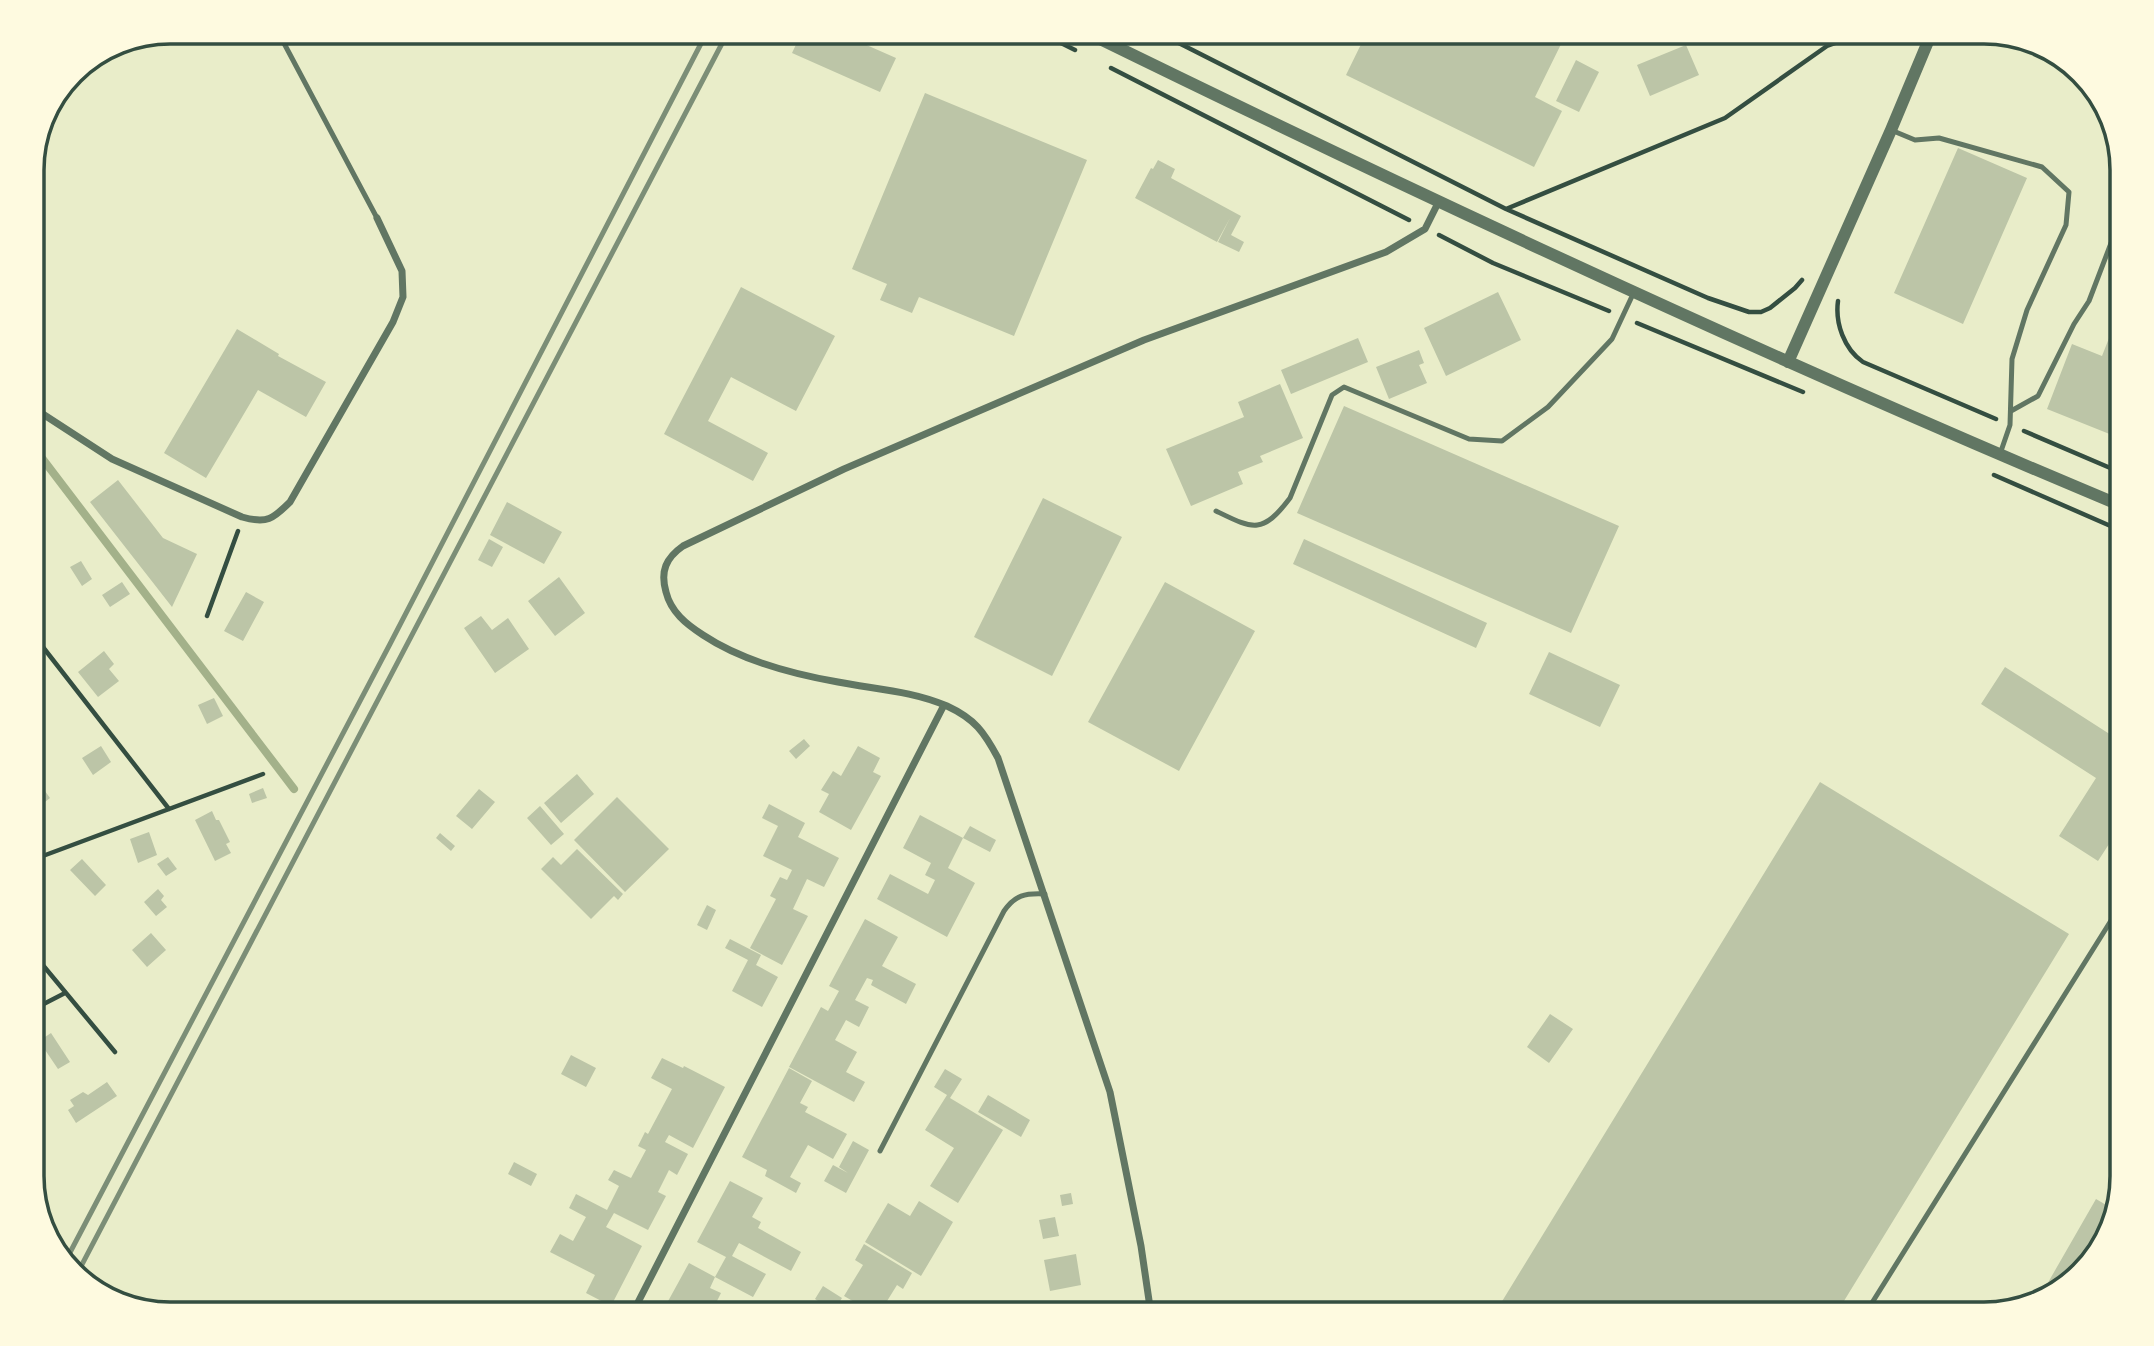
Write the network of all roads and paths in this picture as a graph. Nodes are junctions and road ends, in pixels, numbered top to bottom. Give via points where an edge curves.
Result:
1 (284, 44) edge
2 (1111, 44) edge
3 (1181, 44) edge
4 (1833, 44) edge
5 (1928, 44) edge
6 (1891, 130) junction
7 (1439, 201) junction
8 (1506, 209) junction
9 (377, 218) joint
10 (2110, 246) edge
11 (1825, 279) junction
12 (1633, 292) junction
13 (1788, 362) junction
14 (2011, 411) junction
15 (44, 415) edge
16 (2010, 425) junction
17 (2000, 454) junction
18 (2110, 467) edge
19 (2110, 501) edge
20 (1216, 511) dead end
21 (242, 517) junction
22 (207, 616) dead end
23 (44, 648) edge
24 (944, 705) junction
25 (262, 774) dead end
26 (169, 809) junction
27 (44, 856) edge
28 (1045, 894) junction
29 (2110, 924) edge
30 (44, 967) edge
31 (65, 993) junction
32 (44, 1004) edge
33 (115, 1052) dead end
34 (880, 1151) dead end
35 (638, 1302) edge
36 (1149, 1302) edge
37 (1873, 1302) edge

1 - 9 lane
2 - 7 street
3 - 8 path
4 - 8 path via 1724,118
5 - 6 street
6 - 11 street
6 - 14 lane via 1915,140 1939,138 2042,167 2069,192 2066,225 2027,310 2012,359
7 - 12 street
7 - 24 street via 1425,229 1386,252 1144,340 844,469 683,547 665,565 667,598 678,616 713,641 793,672
8 - 11 path via 1749,312 1770,308 1806,273
9 - 21 street via 402,271 403,298 393,322 290,502 274,518 257,522
10 - 14 lane via 2089,301 2038,396
11 - 13 street
11 - 16 path via 1842,287 1838,321 1855,356
12 - 13 street
12 - 20 lane via 1612,340 1548,407 1502,441 1469,439 1344,387 1332,395 1290,498 1280,511 1255,526
13 - 17 street
14 - 16 lane
15 - 21 street via 112,459
16 - 17 lane
16 - 18 path
17 - 19 street
21 - 22 path
23 - 26 path
24 - 28 street via 976,723 988,739
24 - 35 street
25 - 26 path
26 - 27 path
28 - 34 lane via 1013,899 1004,911
28 - 36 street via 1110,1091
29 - 37 lane
30 - 31 path
31 - 32 path
31 - 33 path

